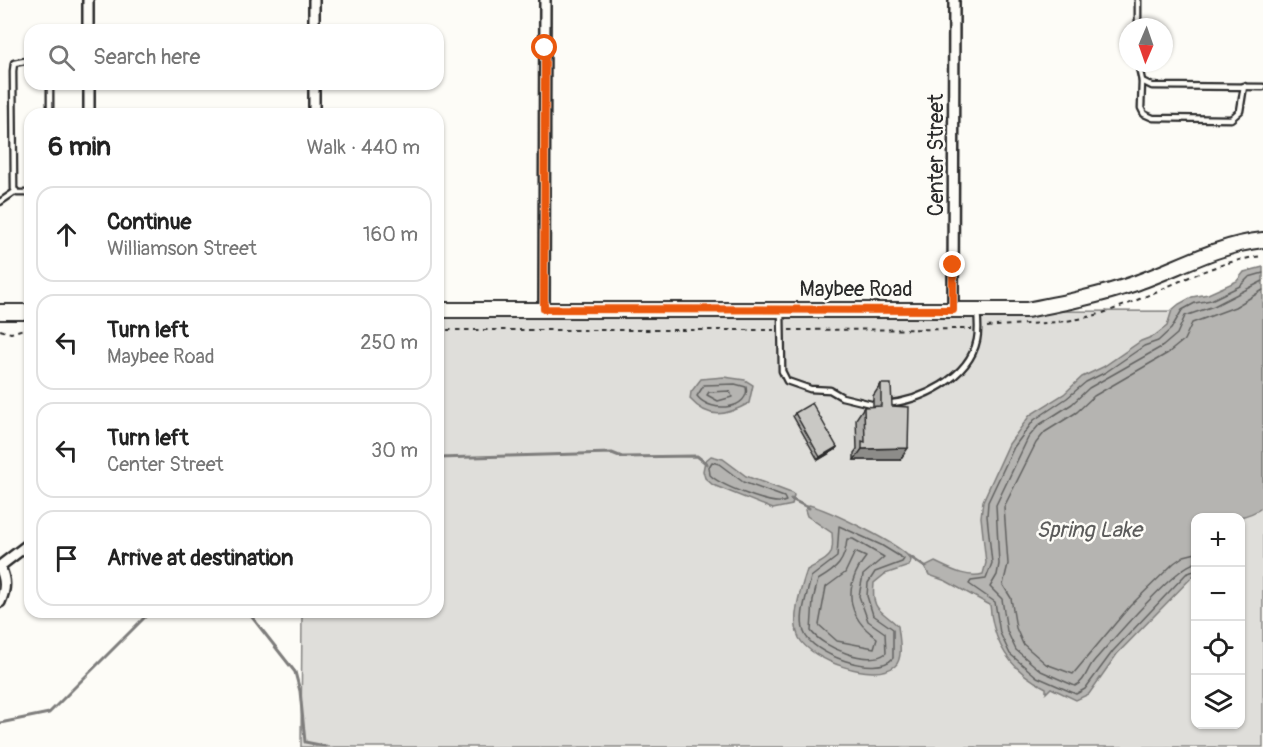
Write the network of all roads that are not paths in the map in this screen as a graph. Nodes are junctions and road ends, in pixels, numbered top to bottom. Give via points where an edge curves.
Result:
1 (88, 0) edge
2 (314, 0) edge
3 (545, 0) edge
4 (954, 0) edge
5 (1138, 0) edge
6 (1138, 18) edge
7 (88, 24) edge
8 (314, 24) edge
9 (24, 61) edge
10 (1140, 72) edge
11 (1142, 81) junction
12 (1244, 87) junction
13 (1263, 87) edge
14 (50, 90) edge
15 (89, 90) edge
16 (314, 90) edge
17 (50, 108) edge
18 (89, 108) edge
19 (314, 108) edge
20 (16, 191) junction
21 (24, 192) edge
22 (0, 202) edge
23 (1263, 240) edge
24 (544, 309) junction
25 (781, 309) junction
26 (444, 310) edge
27 (953, 310) junction
28 (977, 311) junction
29 (0, 312) edge
30 (24, 312) edge
31 (871, 404) edge
32 (885, 404) edge
33 (24, 548) edge
34 (0, 566) edge
35 (0, 602) edge

1 - 7 street
2 - 8 street
3 - 24 street
4 - 27 street, Center Street
5 - 6 lane
9 - 20 lane via 14,63 13,71
10 - 11 lane
11 - 12 lane via 1152,86
11 - 12 lane via 1141,108 1153,118 1234,118 1240,111
12 - 13 lane
14 - 17 lane
15 - 18 street
16 - 19 street
20 - 21 lane
20 - 22 lane
23 - 28 main road, Maybee Road via 1224,247 1108,292 1026,310
24 - 25 main road, Maybee Road
24 - 26 main road, Maybee Road
25 - 27 main road, Maybee Road
25 - 31 lane via 782,371 788,381
27 - 28 main road, Maybee Road
28 - 32 lane via 977,342 957,372 914,399
29 - 30 main road
33 - 34 street
34 - 35 street via 5,588

